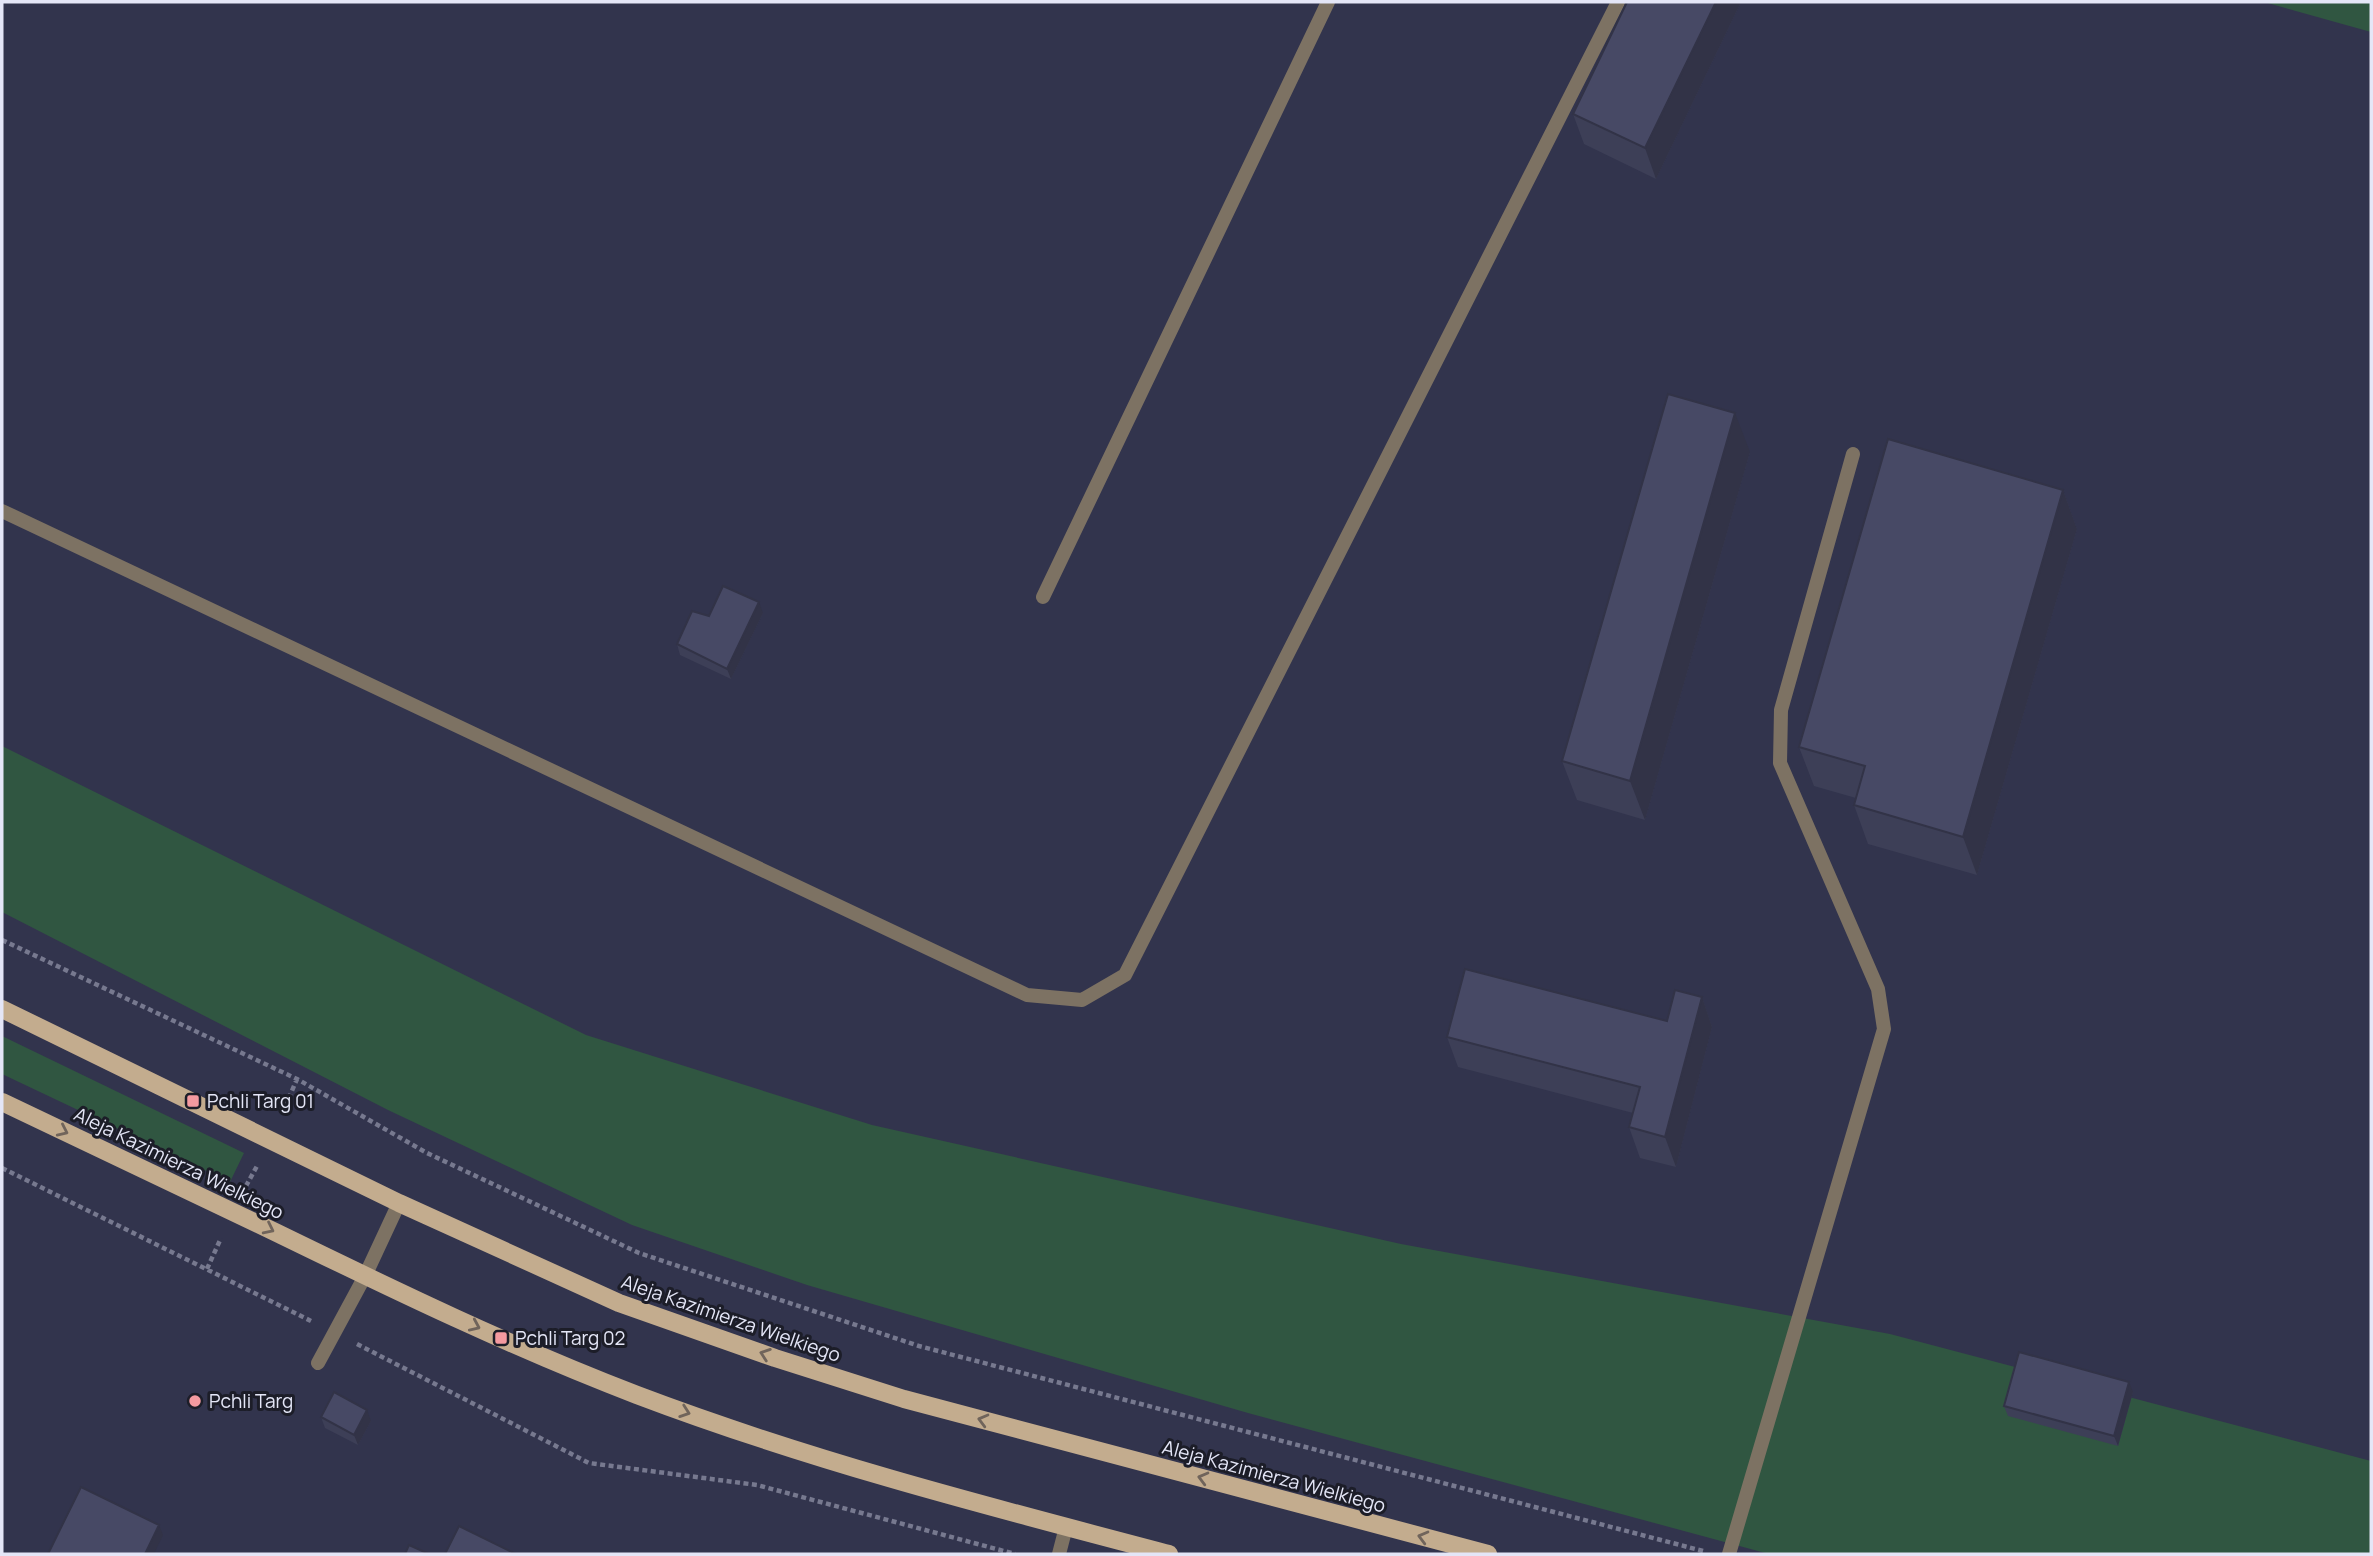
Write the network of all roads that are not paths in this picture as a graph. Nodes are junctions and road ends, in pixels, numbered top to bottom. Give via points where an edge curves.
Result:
1 (1328, 2) edge
2 (1618, 2) edge
3 (1853, 454) dead end
4 (2, 511) edge
5 (1043, 597) dead end
6 (2, 1009) edge
7 (2, 1102) edge
8 (400, 1203) junction
9 (365, 1276) junction
10 (318, 1363) dead end
11 (1066, 1527) junction
12 (1059, 1554) edge
13 (1169, 1554) edge
14 (1489, 1554) edge
15 (1729, 1554) edge

1 - 5 lane
2 - 4 lane via 1125,975 1082,1000 1027,995
3 - 15 lane via 1781,710 1780,763 1878,989 1884,1029
6 - 8 main road, Aleja Kazimierza Wielkiego
7 -> 9 main road, Aleja Kazimierza Wielkiego
8 - 9 lane
14 -> 8 main road, Aleja Kazimierza Wielkiego via 904,1399 775,1358 619,1303
9 - 10 lane
9 -> 11 main road, Aleja Kazimierza Wielkiego via 636,1395 804,1453
11 - 12 lane
11 - 13 main road, Aleja Kazimierza Wielkiego

